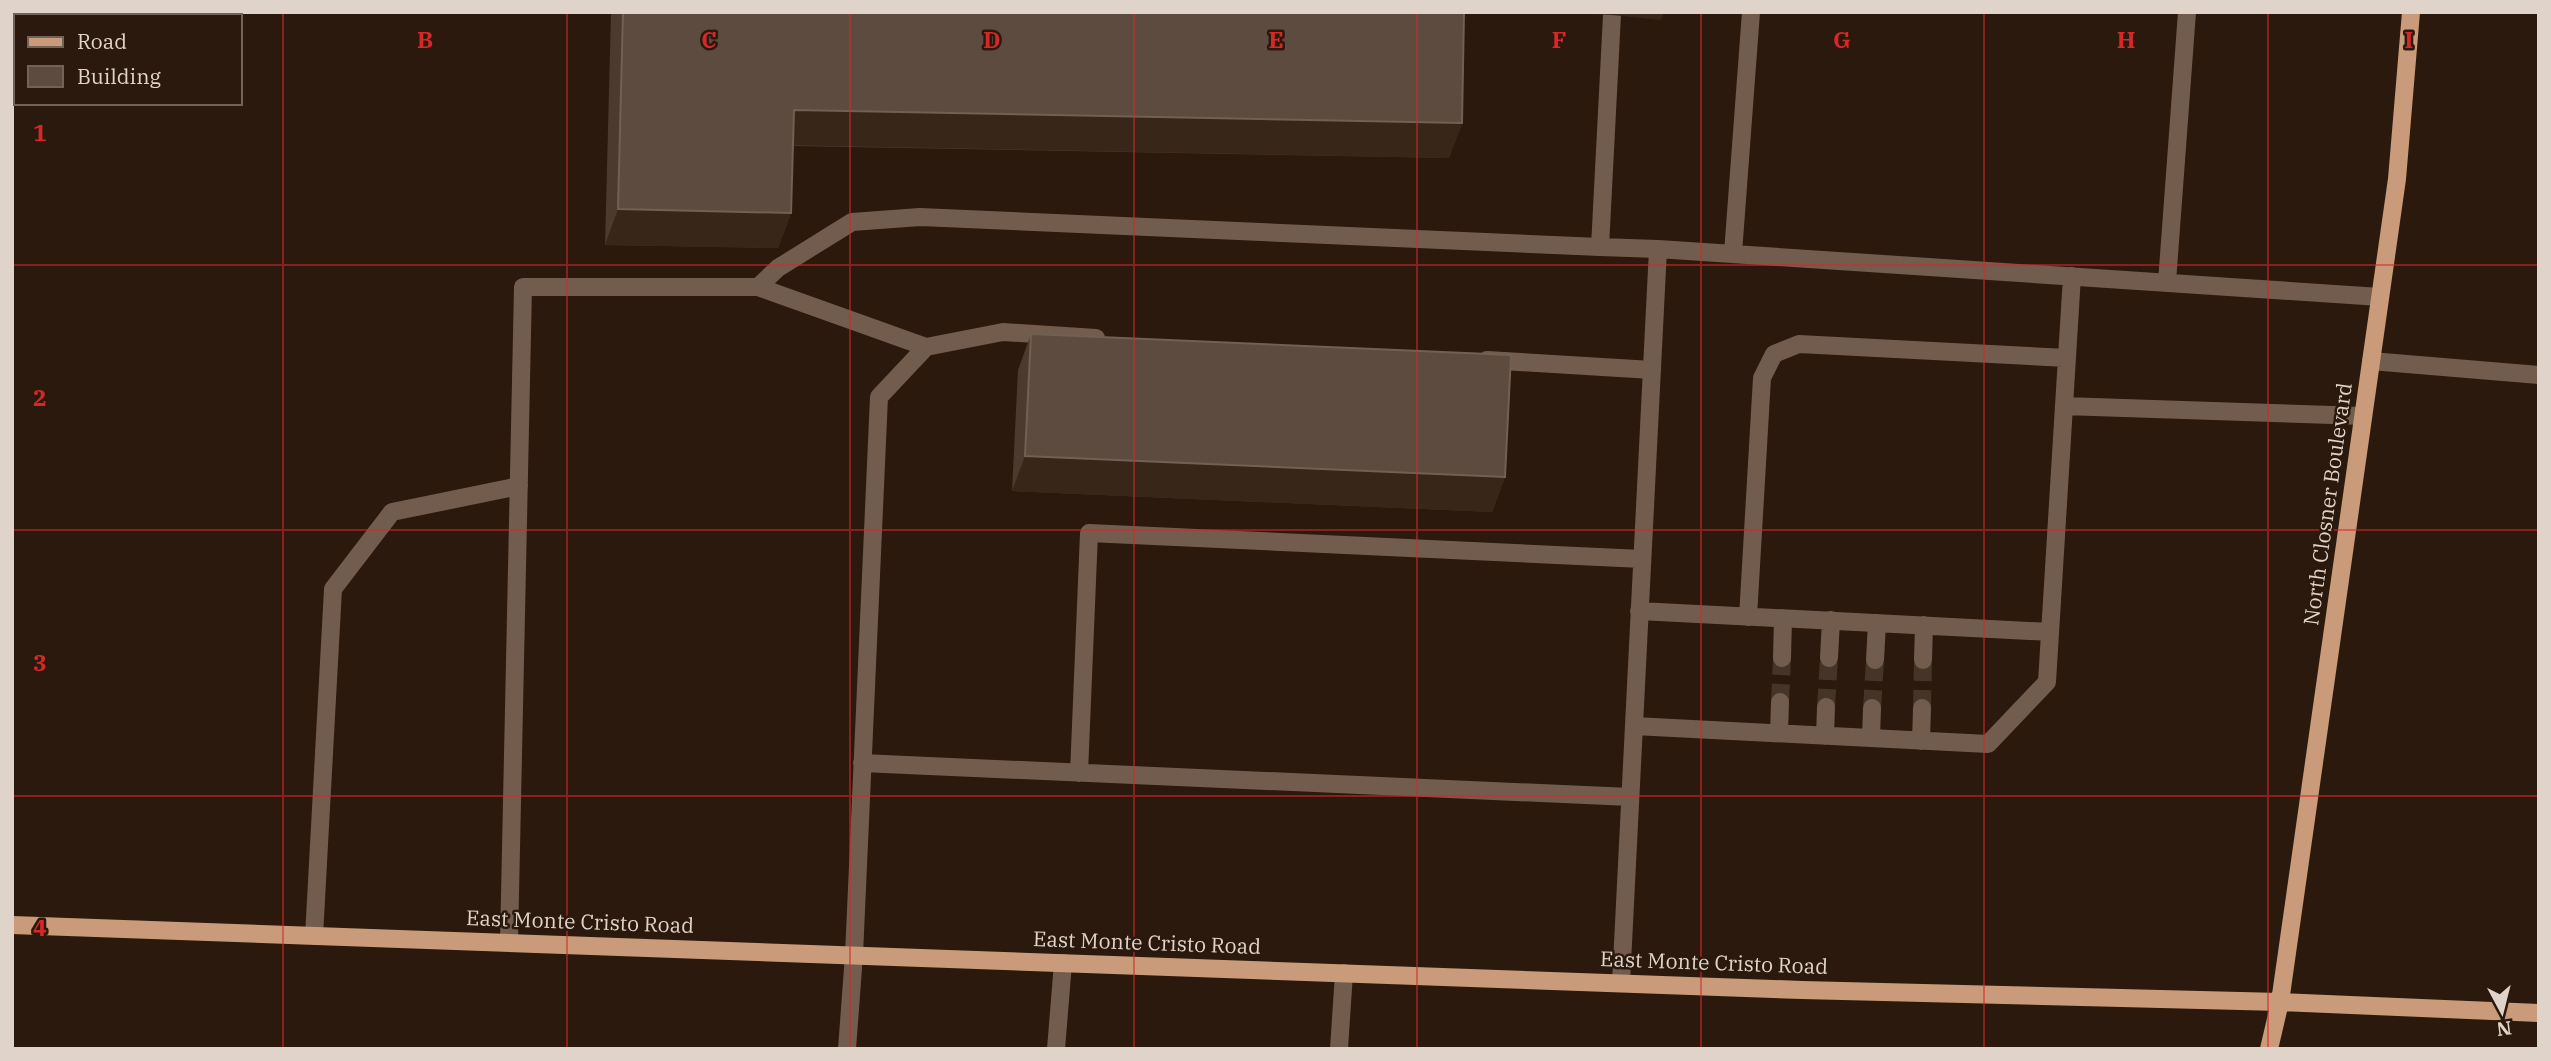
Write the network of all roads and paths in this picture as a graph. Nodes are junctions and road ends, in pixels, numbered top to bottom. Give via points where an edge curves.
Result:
1 (1751, 12) edge
2 (2187, 12) edge
3 (2411, 12) edge
4 (1612, 15) dead end
5 (1600, 247) junction
6 (1658, 249) junction
7 (1733, 253) junction
8 (2072, 276) junction
9 (2166, 282) junction
10 (758, 287) junction
11 (2380, 297) junction
12 (1114, 339) edge
13 (926, 347) junction
14 (2067, 358) junction
15 (1472, 360) edge
16 (2371, 361) junction
17 (1651, 370) junction
18 (2539, 375) edge
19 (2064, 406) junction
20 (2363, 415) junction
21 (519, 486) junction
22 (1642, 559) junction
23 (1639, 611) junction
24 (1748, 617) junction
25 (1783, 618) junction
26 (1831, 620) junction
27 (1877, 623) junction
28 (1924, 625) junction
29 (2050, 632) junction
30 (1782, 657) tunnel mouth
31 (1829, 657) tunnel mouth
32 (1875, 660) tunnel mouth
33 (1923, 660) tunnel mouth
34 (1780, 702) tunnel mouth
35 (1826, 707) tunnel mouth
36 (1872, 708) tunnel mouth
37 (1922, 709) tunnel mouth
38 (1634, 726) junction
39 (1779, 733) junction
40 (1825, 736) junction
41 (1871, 738) junction
42 (1921, 741) junction
43 (862, 763) junction
44 (1079, 773) junction
45 (1630, 797) junction
46 (12, 925) edge
47 (314, 936) junction
48 (509, 942) junction
49 (853, 955) junction
50 (1063, 963) junction
51 (1344, 973) junction
52 (1621, 983) junction
53 (2280, 1002) junction
54 (2539, 1013) edge
55 (847, 1049) edge
56 (1056, 1049) edge
57 (1339, 1049) edge
58 (2269, 1049) edge

1 - 7 lane
2 - 9 lane
3 - 11 main road, North Closner Boulevard
4 - 5 lane
5 - 6 lane
5 - 10 lane via 920,217 852,222 778,268
6 - 7 lane
6 - 17 lane
7 - 8 lane
8 - 9 lane
8 - 14 lane
9 - 11 lane
10 - 13 lane
10 - 21 lane via 523,287
11 - 16 main road, North Closner Boulevard
12 - 13 lane via 1003,332
13 - 43 lane via 878,397
14 - 19 lane
14 - 24 lane via 1799,344 1774,354 1762,378
15 - 17 lane
16 - 18 lane
16 - 20 main road, North Closner Boulevard
17 - 22 lane
19 - 20 lane
19 - 29 lane
20 - 53 main road, North Closner Boulevard
21 - 47 lane via 392,512 333,589
21 - 48 lane
22 - 23 lane
22 - 44 lane via 1089,533
23 - 24 lane
23 - 38 lane
24 - 25 lane
25 - 26 lane
25 - 30 lane
26 - 27 lane
26 - 31 lane
27 - 28 lane
27 - 32 lane
28 - 29 lane
28 - 33 lane
29 - 42 lane via 2047,682 1989,744
34 - 39 lane
35 - 40 lane
36 - 41 lane
37 - 42 lane
38 - 39 lane
38 - 45 lane
39 - 40 lane
40 - 41 lane
41 - 42 lane
43 - 44 lane
43 - 49 lane
44 - 45 lane
45 - 52 lane
46 - 47 main road, East Monte Cristo Road
47 - 48 main road, East Monte Cristo Road
48 - 49 main road, East Monte Cristo Road
49 - 50 main road, East Monte Cristo Road
49 - 55 lane
50 - 51 main road, East Monte Cristo Road
50 - 56 lane
51 - 52 main road, East Monte Cristo Road
51 - 57 lane
52 - 53 main road, East Monte Cristo Road
53 - 54 main road, East Monte Cristo Road
53 - 58 main road, North Closner Boulevard

